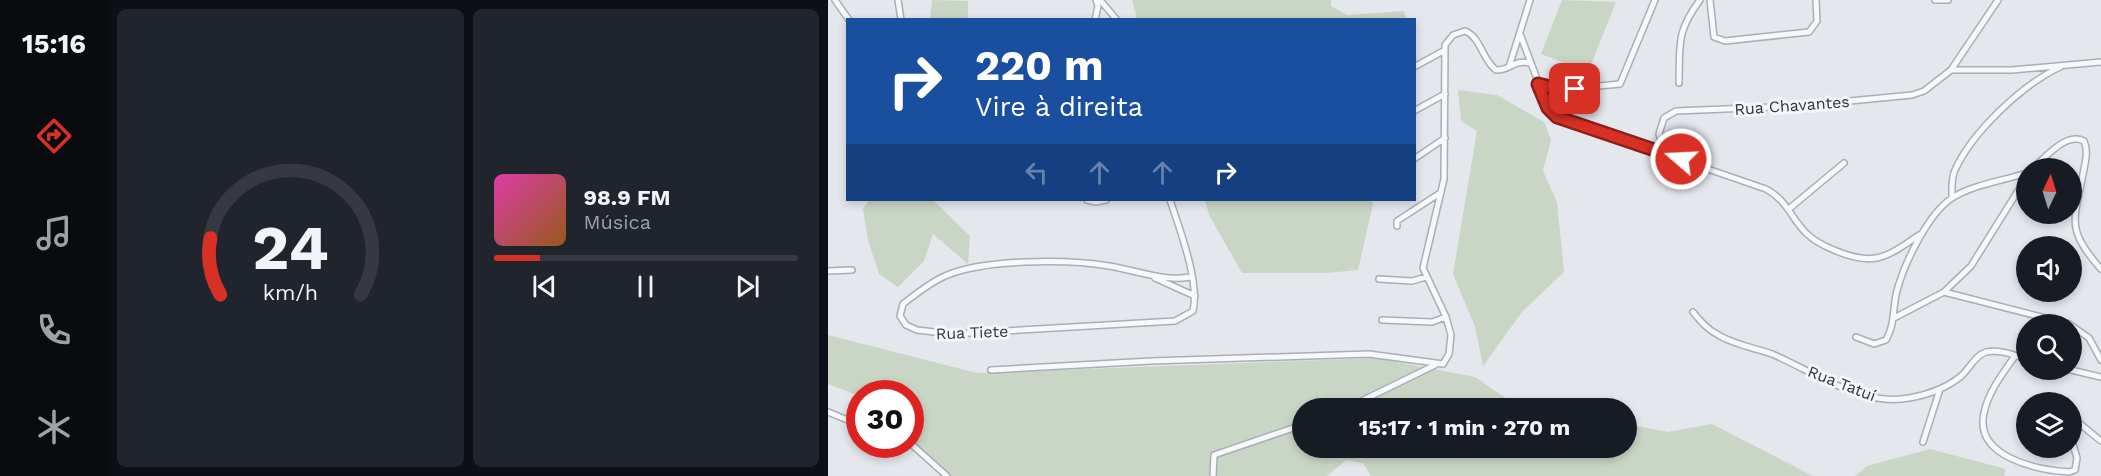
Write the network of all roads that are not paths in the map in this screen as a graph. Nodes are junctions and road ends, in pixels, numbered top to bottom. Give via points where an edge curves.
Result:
1 (835, 0) edge
2 (898, 0) edge
3 (1098, 0) edge
4 (1530, 0) edge
5 (1654, 0) edge
6 (1700, 0) edge
7 (1710, 0) edge
8 (1816, 0) edge
9 (1935, 0) edge
10 (1948, 0) edge
11 (1998, 0) edge
12 (848, 18) edge
13 (901, 18) edge
14 (1095, 18) edge
15 (1115, 18) edge
16 (1520, 34) junction
17 (1445, 50) junction
18 (2101, 62) edge
19 (1528, 63) junction
20 (2065, 65) junction
21 (1416, 66) edge
22 (1509, 67) junction
23 (1951, 70) junction
24 (1679, 82) dead end
25 (1538, 84) junction
26 (1445, 94) junction
27 (1416, 110) edge
28 (1445, 138) junction
29 (1665, 153) junction
30 (1416, 158) edge
31 (2044, 158) edge
32 (1844, 163) dead end
33 (2016, 175) edge
34 (2082, 186) edge
35 (1440, 193) junction
36 (2016, 195) edge
37 (1952, 198) junction
38 (1170, 201) edge
39 (1423, 203) junction
40 (1790, 208) junction
41 (1436, 210) junction
42 (2076, 224) edge
43 (1397, 226) dead end
44 (1919, 235) junction
45 (2101, 269) edge
46 (852, 270) dead end
47 (828, 271) edge
48 (1148, 275) junction
49 (1191, 277) junction
50 (1426, 277) junction
51 (1379, 279) dead end
52 (1944, 292) junction
53 (1195, 296) junction
54 (1693, 312) dead end
55 (2028, 314) edge
56 (1446, 317) junction
57 (1894, 318) junction
58 (1382, 320) dead end
59 (2082, 333) edge
60 (1856, 337) dead end
61 (2015, 356) joint
62 (2101, 360) edge
63 (1443, 364) junction
64 (992, 370) dead end
65 (2082, 373) edge
66 (2101, 377) edge
67 (1940, 389) junction
68 (1367, 398) edge
69 (828, 412) edge
70 (846, 419) edge
71 (2082, 425) edge
72 (1292, 427) edge
73 (2101, 441) edge
74 (1923, 442) dead end
75 (924, 455) edge
76 (2076, 458) edge
77 (947, 476) edge
78 (1213, 476) edge

1 - 12 street
2 - 13 street
3 - 14 street
3 - 15 street
4 - 16 street
5 - 25 street via 1620,84 1567,89
6 - 24 street via 1681,30
7 - 8 street via 1714,37 1725,41 1809,32 1817,21
9 - 10 street
11 - 23 street, Rua Chavantes
16 - 19 street
16 - 22 street
17 - 21 street
17 - 22 street via 1448,39 1465,31 1473,36 1493,68
17 - 26 street
18 - 20 street
19 - 22 street
19 - 25 street
20 - 23 street
20 - 37 street via 2046,74 1992,119 1954,171
23 - 29 street, Rua Chavantes via 1912,95 1798,106 1676,111 1664,118 1660,128
25 - 29 street via 1548,108 1557,117
26 - 27 street
26 - 28 street
28 - 30 street
28 - 35 street
29 - 40 street via 1766,189
31 - 34 street via 2070,140 2081,139 2087,155
32 - 40 street
33 - 37 street
35 - 39 street
35 - 41 street
36 - 52 street via 1980,256
37 - 44 street
38 - 49 street
39 - 41 street
39 - 43 street via 1397,221
40 - 44 street via 1813,239 1851,257 1887,257
41 - 50 street via 1423,268
42 - 45 street via 2080,244
44 - 57 street via 1896,290
46 - 47 street
48 - 49 street, Rua Tiete
48 - 53 street, Rua Tiete
48 - 53 street, Rua Tiete via 1107,266 1061,263 973,269 944,276 926,286 903,304 900,316 906,325 917,330 952,334 1176,321 1193,311
49 - 53 street
50 - 51 street via 1412,281
50 - 56 street
52 - 55 street
52 - 57 street
54 - 67 street, Rua Tatuí via 1721,337 1774,355 1862,394 1894,400
56 - 58 street via 1432,322
56 - 63 street via 1451,342
57 - 60 street via 1882,343
59 - 62 street
61 - 67 street, Rua Tatuí via 1999,352 1982,354 1962,376
61 - 76 street via 1995,385 1983,413 1989,441 2002,454 2063,472 2077,467
63 - 64 street via 1369,354
63 - 68 street via 1432,365
65 - 66 street
67 - 74 street
69 - 70 street
71 - 73 street
72 - 78 street via 1219,453 1212,458
75 - 77 street

